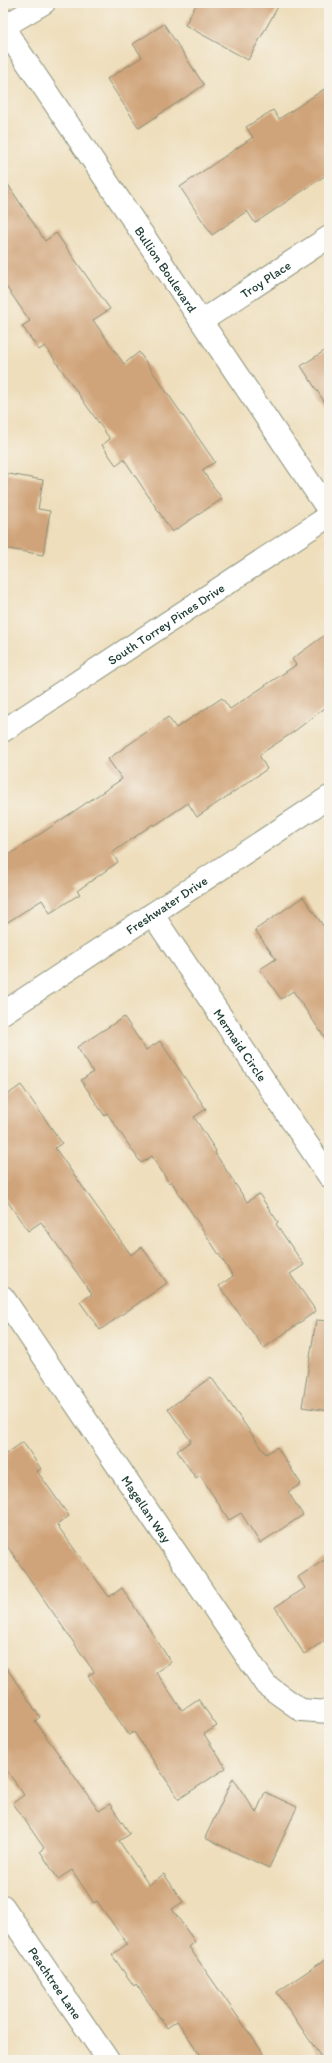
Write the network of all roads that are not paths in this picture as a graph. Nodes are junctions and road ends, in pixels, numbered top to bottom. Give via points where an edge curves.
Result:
1 (44, 3) edge
2 (3, 27) edge
3 (329, 237) edge
4 (202, 321) junction
5 (329, 511) edge
6 (329, 516) edge
7 (3, 731) edge
8 (329, 797) edge
9 (152, 914) junction
10 (3, 1013) edge
11 (329, 1176) edge
12 (3, 1297) edge
13 (329, 1712) edge
14 (3, 1906) edge
15 (108, 2060) edge

1 - 2 street
2 - 4 street, Bullion Boulevard
3 - 4 street, Troy Place
4 - 5 street, Bullion Boulevard
6 - 7 street, South Torrey Pines Drive
8 - 9 street, Freshwater Drive
9 - 10 street, Freshwater Drive
9 - 11 street, Mermaid Circle
12 - 13 street, Magellan Way via 266,1685 301,1710
14 - 15 street, Peachtree Lane

